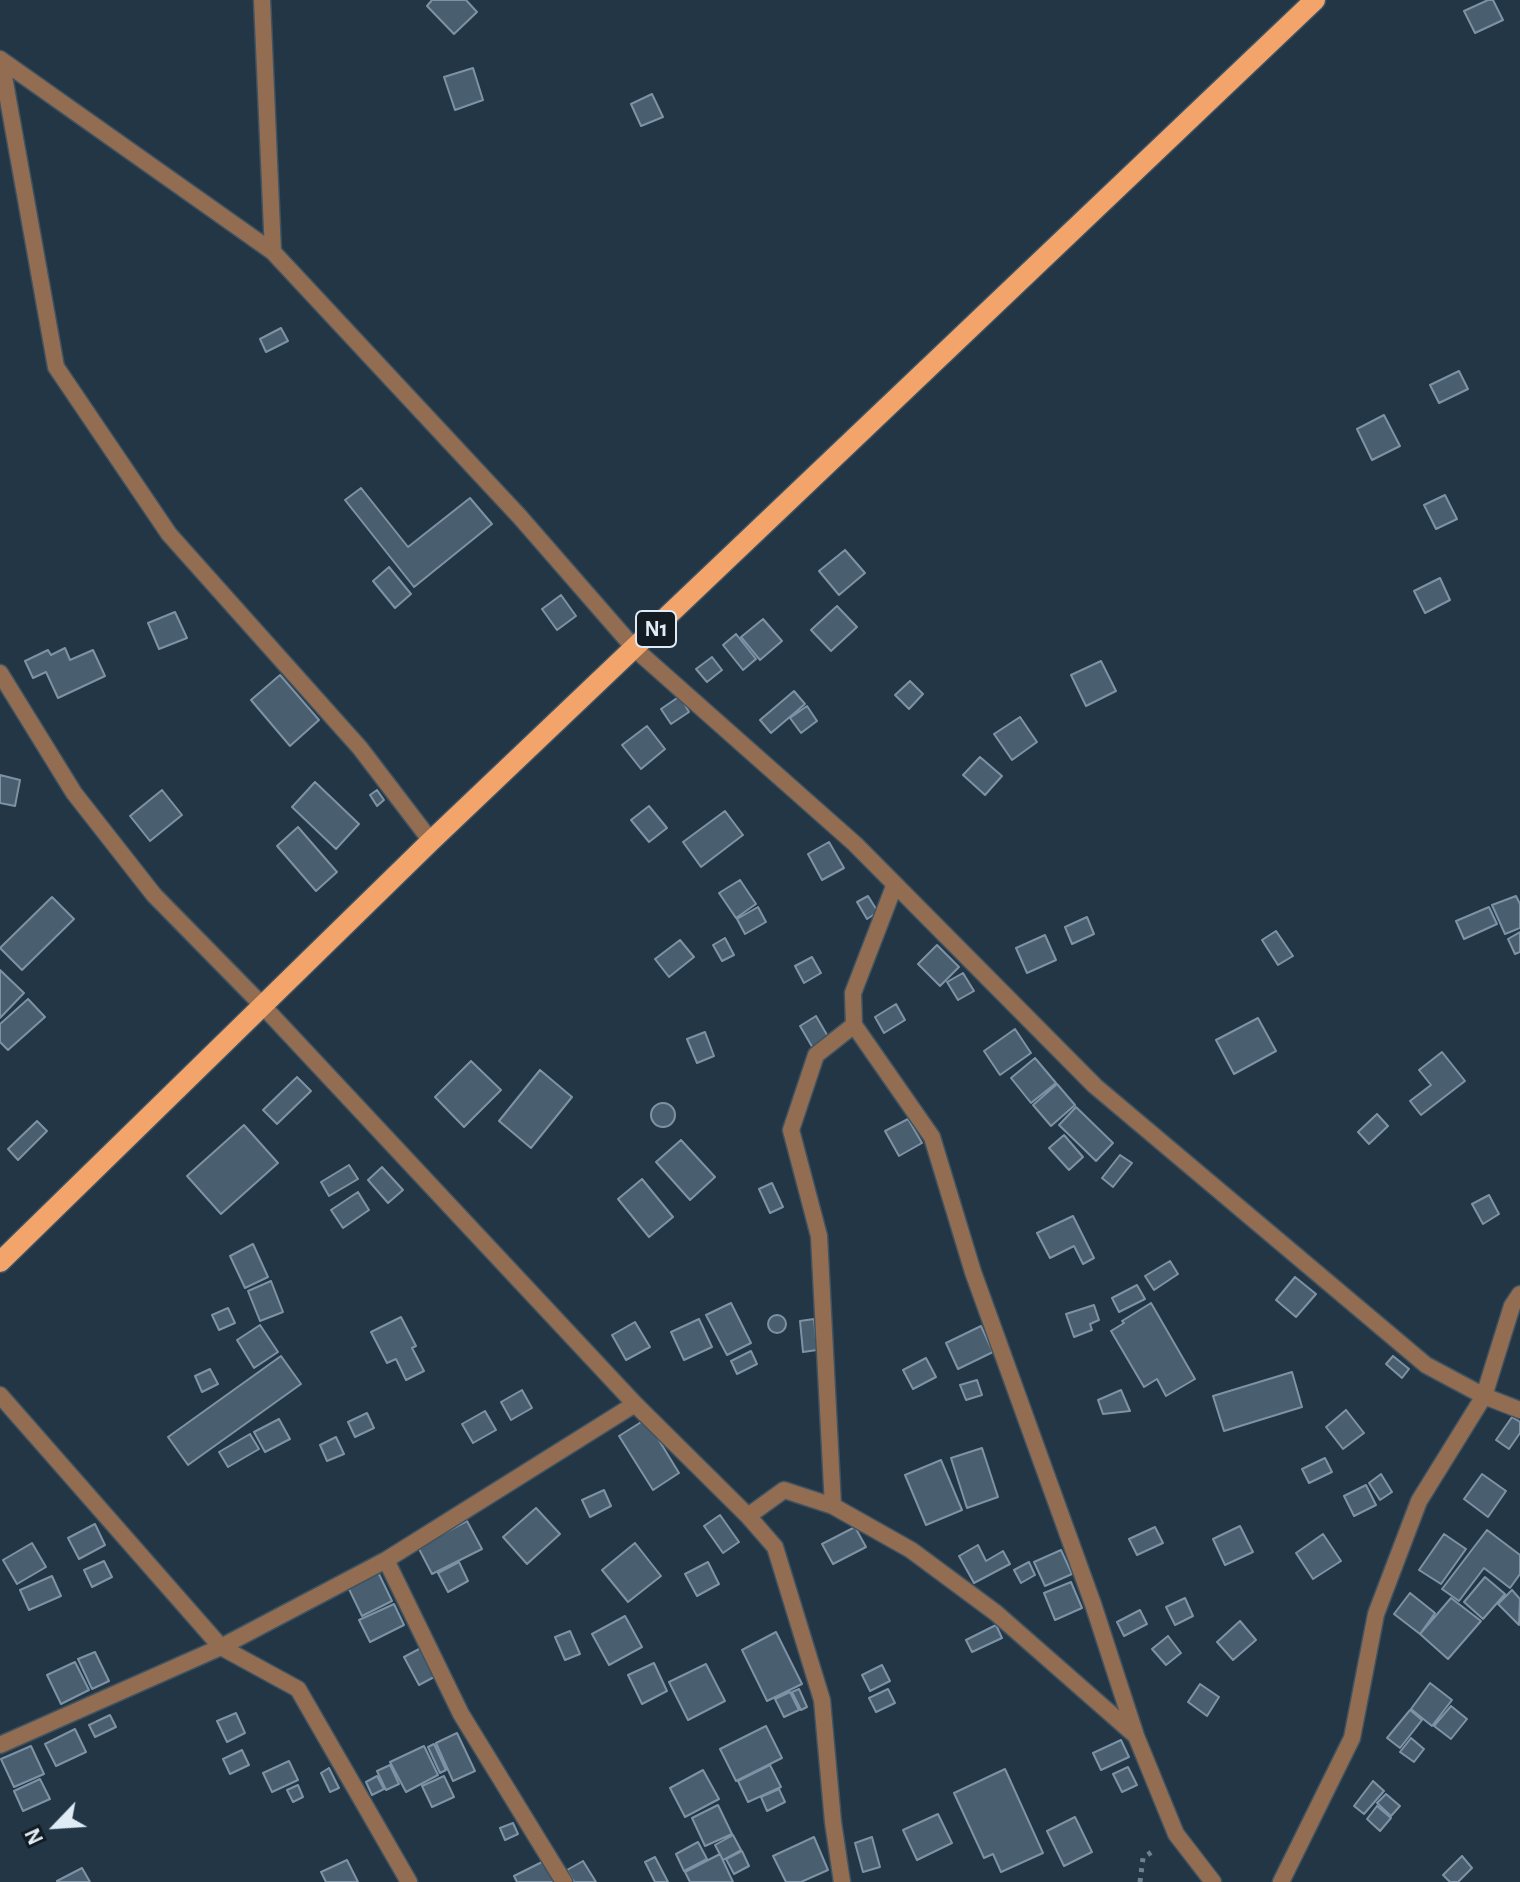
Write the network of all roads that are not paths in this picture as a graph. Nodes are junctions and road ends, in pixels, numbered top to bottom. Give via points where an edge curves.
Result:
1 (262, 0) edge
2 (1315, 0) edge
3 (0, 60) edge
4 (273, 252) junction
5 (635, 649) junction
6 (0, 673) edge
7 (431, 841) junction
8 (895, 884) junction
9 (262, 1005) junction
10 (854, 1025) junction
11 (0, 1262) edge
12 (1517, 1301) edge
13 (0, 1395) edge
14 (1484, 1396) junction
15 (635, 1404) junction
16 (1520, 1410) edge
17 (833, 1506) junction
18 (748, 1516) junction
19 (386, 1560) junction
20 (221, 1647) junction
21 (1136, 1736) junction
22 (0, 1745) edge
23 (409, 1882) edge
24 (564, 1882) edge
25 (842, 1882) edge
26 (1213, 1882) edge
27 (1281, 1882) edge

1 - 4 street
2 - 5 main road, N1
3 - 4 street
3 - 7 street via 56,367 169,534 360,748
4 - 5 street
5 - 7 main road, N1
5 - 8 street
6 - 9 street via 74,793 154,895
7 - 9 main road, N1
8 - 10 street via 853,993
8 - 14 street via 1095,1086 1426,1365
9 - 11 main road, N1
9 - 15 street
10 - 17 street via 816,1055 791,1130 819,1236
10 - 21 street via 932,1137 973,1272
12 - 14 street
13 - 20 street
14 - 16 street
14 - 27 street via 1419,1501 1376,1614 1352,1738
15 - 18 street
15 - 19 street
17 - 18 street via 784,1490
17 - 21 street via 911,1550 996,1613
18 - 25 street via 775,1547 822,1700
19 - 20 street
19 - 24 street via 461,1714
20 - 22 street
20 - 23 street via 298,1689
21 - 26 street via 1176,1834

